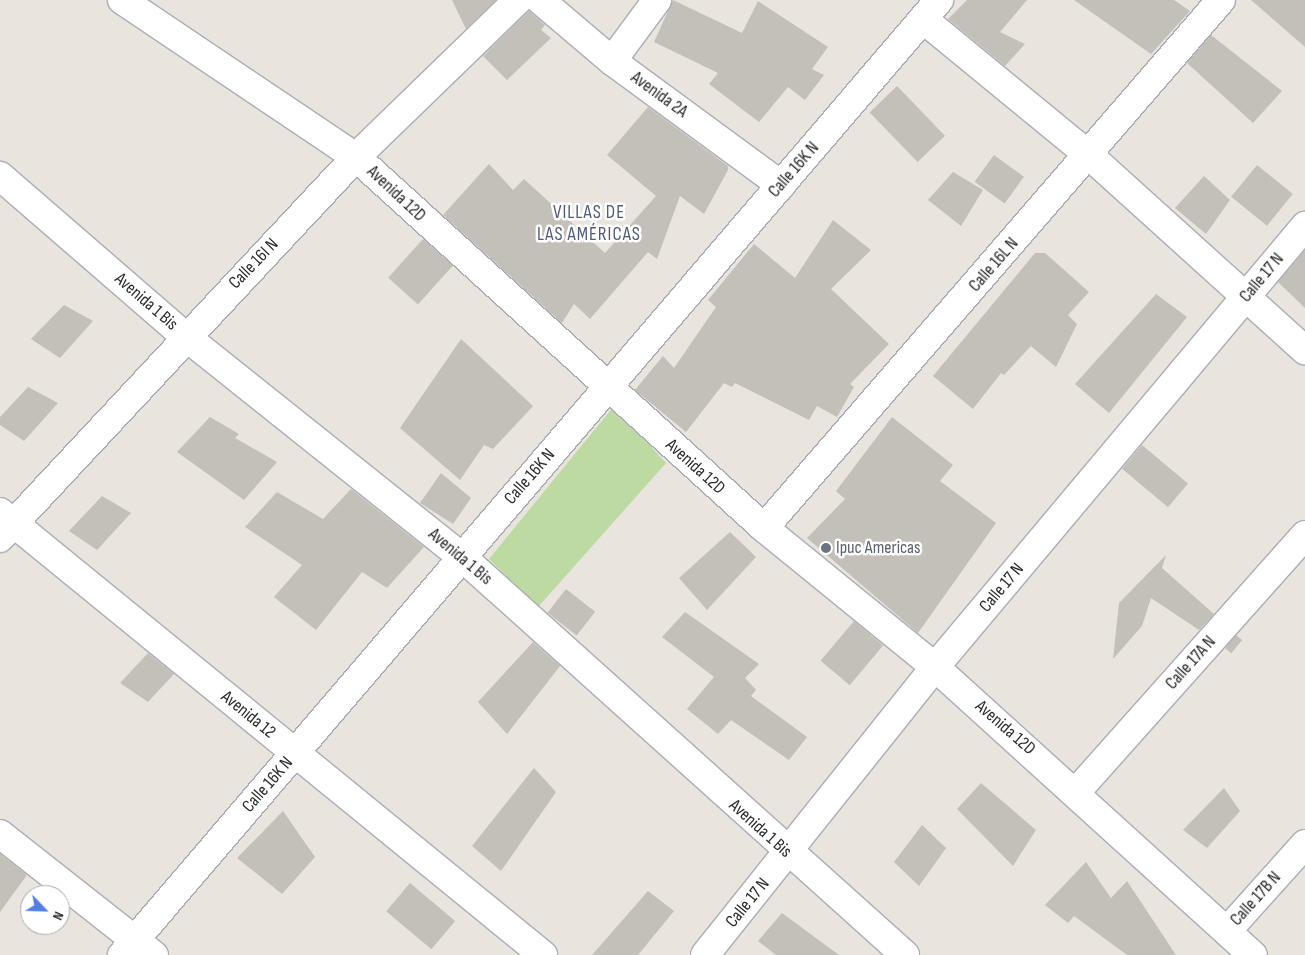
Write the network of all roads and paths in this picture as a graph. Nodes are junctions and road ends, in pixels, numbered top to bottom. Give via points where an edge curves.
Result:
1 (122, 0) edge
2 (518, 0) edge
3 (540, 0) edge
4 (657, 0) edge
5 (1221, 0) edge
6 (931, 10) edge
7 (612, 61) junction
8 (1090, 156) junction
9 (356, 157) junction
10 (0, 176) edge
11 (781, 185) junction
12 (1305, 226) edge
13 (1246, 298) junction
14 (185, 336) junction
15 (1305, 350) edge
16 (607, 388) junction
17 (4, 525) edge
18 (764, 528) junction
19 (1305, 535) edge
20 (461, 556) junction
21 (935, 666) junction
22 (295, 753) junction
23 (1077, 791) junction
24 (0, 834) edge
25 (1305, 844) edge
26 (788, 854) junction
27 (1227, 931) junction
28 (137, 950) edge
29 (543, 955) edge
30 (705, 955) edge
31 (906, 955) edge
32 (1253, 955) edge

1 - 9 street, Avenida 12D
2 - 9 street, Calle 16I N
3 - 7 street, Avenida 2A
4 - 7 street
5 - 8 street, Calle 16L N
6 - 8 street
6 - 11 street, Calle 16K N
7 - 11 street, Avenida 2A
8 - 13 street
8 - 18 street, Calle 16L N
9 - 14 street, Calle 16I N
9 - 16 street, Avenida 12D
10 - 14 street, Avenida 1 Bis
11 - 16 street, Calle 16K N
12 - 13 street, Calle 17 N
13 - 15 street
13 - 21 street, Calle 17 N
14 - 17 street, Calle 16I N
14 - 20 street, Avenida 1 Bis
16 - 18 street, Avenida 12D
16 - 20 street, Calle 16K N
17 - 22 street, Avenida 12
18 - 21 street, Avenida 12D
19 - 23 street, Calle 17A N
20 - 22 street, Calle 16K N
20 - 26 street, Avenida 1 Bis
21 - 23 street, Avenida 12D
21 - 26 street, Calle 17 N
22 - 28 street, Calle 16K N
22 - 29 street, Avenida 12
23 - 27 street, Avenida 12D
24 - 28 street
25 - 27 street, Calle 17B N
26 - 30 street, Calle 17 N
26 - 31 street, Avenida 1 Bis
27 - 32 street, Avenida 12D

